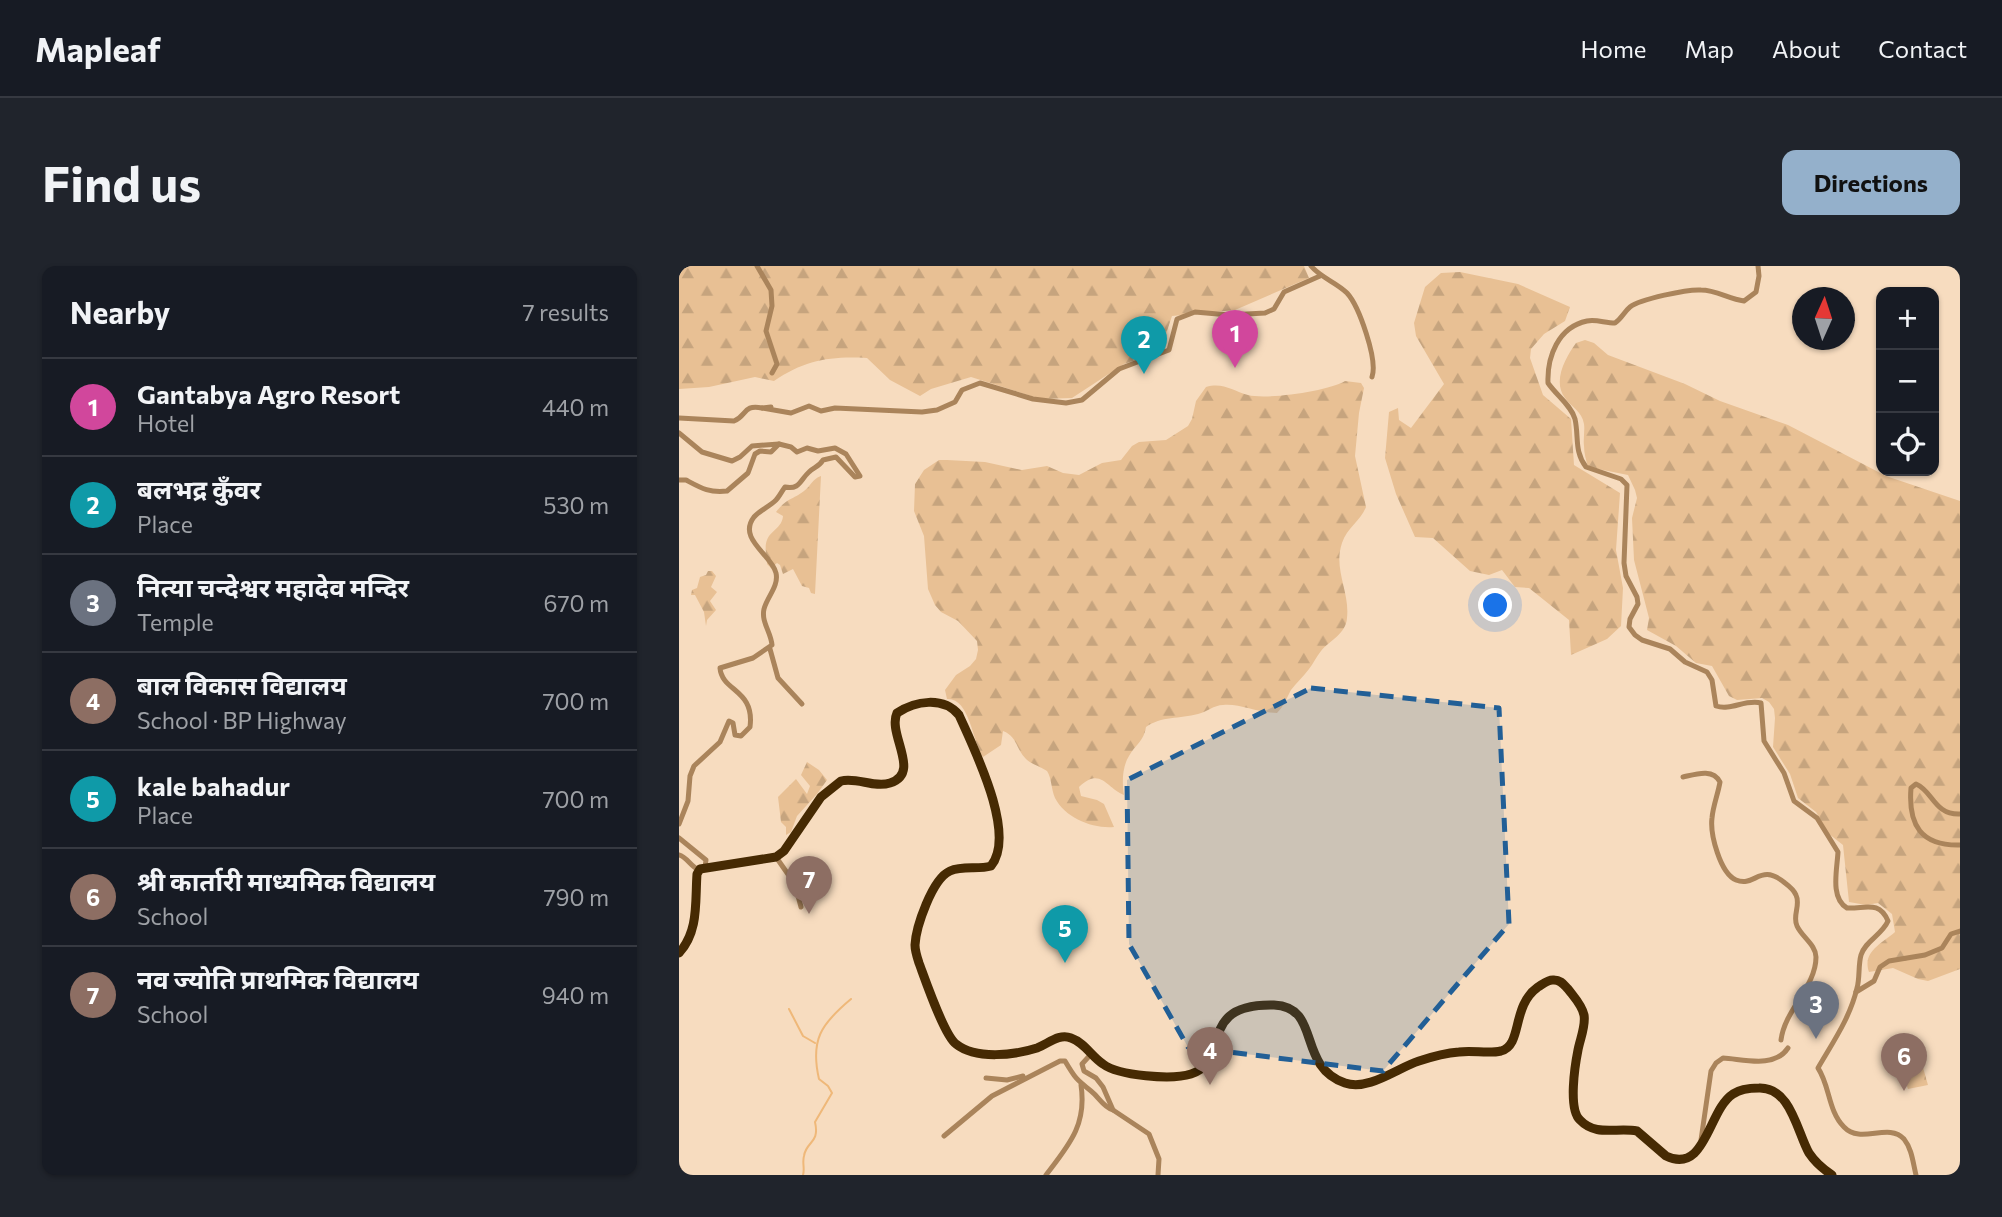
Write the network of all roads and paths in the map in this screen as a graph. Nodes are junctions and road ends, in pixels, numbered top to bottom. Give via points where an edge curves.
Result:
1 (757, 266) edge
2 (1311, 266) edge
3 (1758, 266) edge
4 (1319, 276) junction
5 (772, 373) dead end
6 (1372, 377) dead end
7 (771, 407) dead end
8 (762, 408) junction
9 (679, 418) edge
10 (679, 432) edge
11 (779, 444) junction
12 (679, 481) edge
13 (770, 649) junction
14 (802, 704) dead end
15 (1683, 777) dead end
16 (1960, 814) edge
17 (679, 824) edge
18 (679, 838) edge
19 (1960, 845) edge
20 (679, 855) edge
21 (776, 857) junction
22 (702, 869) junction
23 (801, 907) dead end
24 (1960, 931) edge
25 (679, 953) edge
26 (1857, 992) junction
27 (1781, 1040) dead end
28 (1788, 1048) dead end
29 (1092, 1053) junction
30 (1049, 1068) junction
31 (986, 1078) dead end
32 (1081, 1085) junction
33 (1113, 1110) junction
34 (944, 1136) dead end
35 (1700, 1147) junction
36 (1046, 1175) edge
37 (1158, 1175) edge
38 (1832, 1175) edge
39 (1916, 1175) edge

1 - 5 street via 771,290 767,331 777,364
2 - 4 street
3 - 26 street via 1756,292 1744,301 1692,290 1644,300 1615,323 1580,323 1556,344 1548,383 1573,414 1577,452 1586,467 1627,485 1624,563 1637,597 1629,627 1635,635 1670,649 1707,672 1716,706 1761,704 1764,741 1784,773 1794,801 1817,818 1838,852 1839,901 1847,908 1875,908 1886,917 1885,928 1861,953
4 - 6 street via 1353,300 1373,354
4 - 8 street via 1284,292 1265,313 1195,312 1177,319 1169,351 1119,369 1082,400 1049,402 980,383 962,390 954,402 922,412
7 - 8 street
8 - 9 street via 748,408 734,421
10 - 11 street via 702,452 722,460 733,461 752,446
11 - 12 street via 771,452 755,454 748,473 727,491 707,491
11 - 13 street via 797,452 835,448 846,454 860,476 849,473 836,457 823,460 799,485 785,487 753,518 750,533 777,574 763,612
13 - 14 street via 778,678
13 - 17 street via 720,668 744,696 751,713 750,727 741,736 735,735 729,721 720,742 694,765
15 - 27 street via 1710,773 1720,782 1711,820 1722,865 1731,876 1744,881 1767,874 1778,877 1795,893 1798,928 1816,958
16 - 19 street via 1932,801 1923,787 1916,784 1911,788 1918,831 1926,839
18 - 22 street via 706,860
20 - 22 street via 691,867
21 - 22 highway
21 - 23 street via 792,880
21 - 29 highway via 832,785 846,780 889,784 902,774 904,758 894,729 897,713 934,702 950,706 959,715 994,802 1000,849 991,866 950,871 935,885 915,944 930,991 950,1037 964,1048 1003,1054 1036,1048 1064,1036
22 - 25 highway via 692,932
24 - 26 street via 1951,934 1942,948 1926,955 1889,961 1880,967 1874,981
26 - 39 street via 1846,1023 1818,1068 1844,1127 1855,1135 1902,1137
28 - 35 street via 1766,1060 1723,1058 1716,1063
29 - 33 street via 1082,1064 1084,1071 1103,1087
29 - 35 highway via 1120,1072 1191,1074 1210,1058 1219,1030 1231,1014 1259,1006 1282,1006 1302,1019 1326,1073 1345,1083 1362,1084 1421,1060 1506,1049 1513,1043 1527,997 1548,980 1558,980 1583,1013 1574,1070 1574,1110 1580,1120 1600,1131 1637,1131 1672,1159 1688,1158
30 - 31 street via 1007,1080
30 - 32 street via 1065,1061
30 - 34 street via 992,1096
32 - 33 street
32 - 36 street via 1083,1113 1077,1131
33 - 37 street via 1149,1134 1159,1159
35 - 38 highway via 1726,1099 1739,1090 1764,1088 1788,1106 1808,1150

